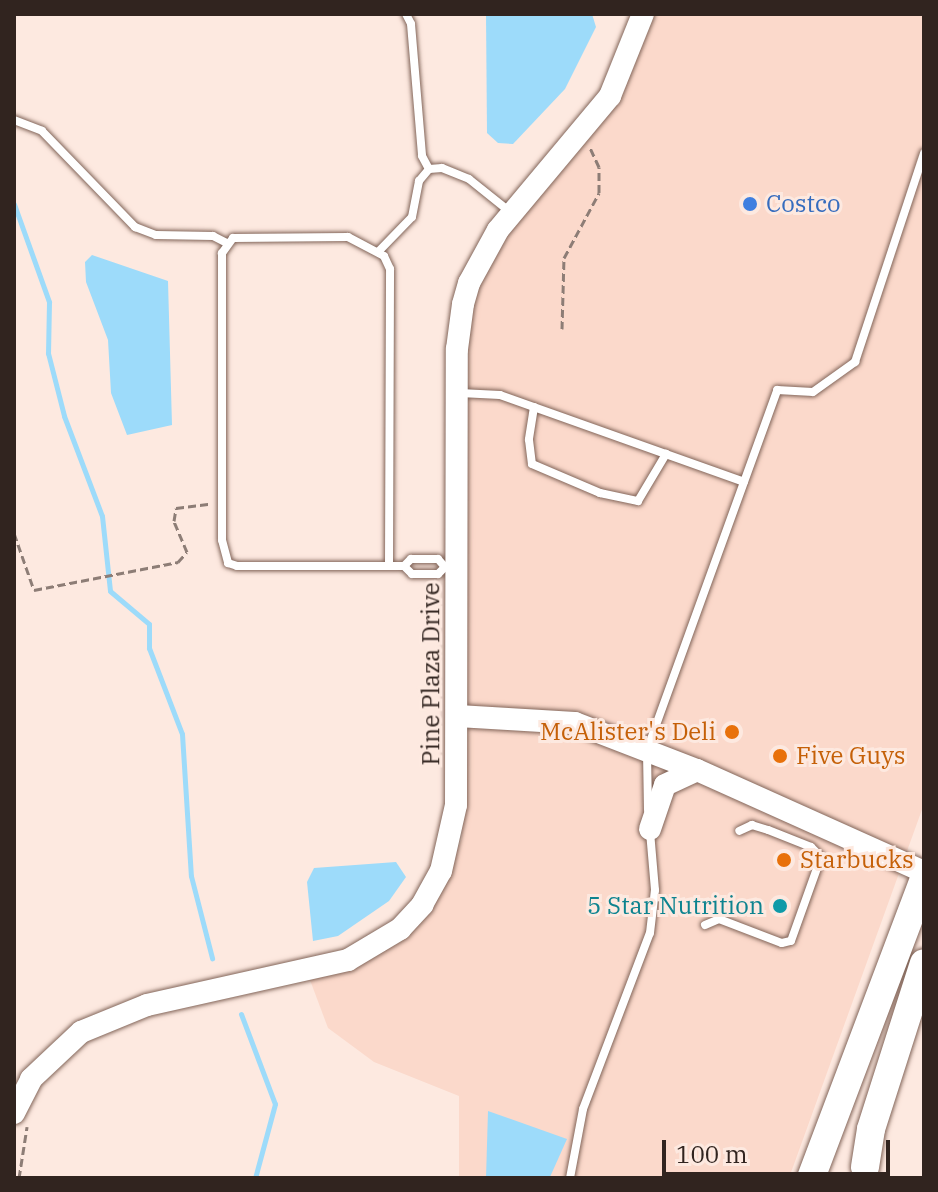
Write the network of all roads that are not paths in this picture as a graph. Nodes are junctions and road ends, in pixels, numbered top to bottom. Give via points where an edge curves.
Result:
1 (406, 14) edge
2 (643, 14) edge
3 (14, 120) edge
4 (924, 153) edge
5 (429, 169) junction
6 (512, 214) junction
7 (227, 243) junction
8 (379, 251) junction
9 (457, 393) junction
10 (534, 407) junction
11 (666, 454) junction
12 (744, 482) junction
13 (389, 566) junction
14 (404, 566) junction
15 (452, 567) junction
16 (458, 716) junction
17 (647, 750) junction
18 (697, 770) junction
19 (650, 829) junction
20 (739, 831) dead end
21 (924, 872) edge
22 (924, 879) edge
23 (705, 925) dead end
24 (924, 963) edge
25 (924, 1015) edge
26 (14, 1113) edge
27 (862, 1172) edge
28 (570, 1178) edge
29 (811, 1178) edge

1 - 5 lane via 422,156
2 - 6 street, Pine Plaza Drive via 610,96
3 - 7 lane via 42,131 135,227 156,235 213,236
4 - 12 lane via 855,362 813,392 777,390
5 - 6 lane via 442,168 469,179
5 - 8 lane via 419,181 412,217
6 - 9 street, Pine Plaza Drive via 469,283 459,325
7 - 8 lane via 246,236 348,237
7 - 13 lane via 222,253 222,504 228,563
8 - 13 lane via 390,269
9 - 10 lane via 500,395
9 - 15 street, Pine Plaza Drive
10 - 11 lane
10 - 11 lane via 532,464 600,493 638,501
11 - 12 lane
12 - 17 lane
13 - 14 lane
14 - 15 lane via 412,574 438,574
14 - 15 lane via 411,559 438,559
15 - 16 street, Pine Plaza Drive
16 - 17 street via 556,719
16 - 26 street, Pine Plaza Drive via 452,840 422,905 400,929 373,949 322,968 147,1005 101,1022 44,1064
17 - 18 street
17 - 19 lane
18 - 19 street via 665,785
18 - 21 street
19 - 28 lane via 655,890 650,933 583,1109
20 - 23 lane via 752,825 768,830 811,847 821,857 797,926 791,941 782,943 719,919
22 - 29 highway
24 - 27 highway
25 - 27 highway

